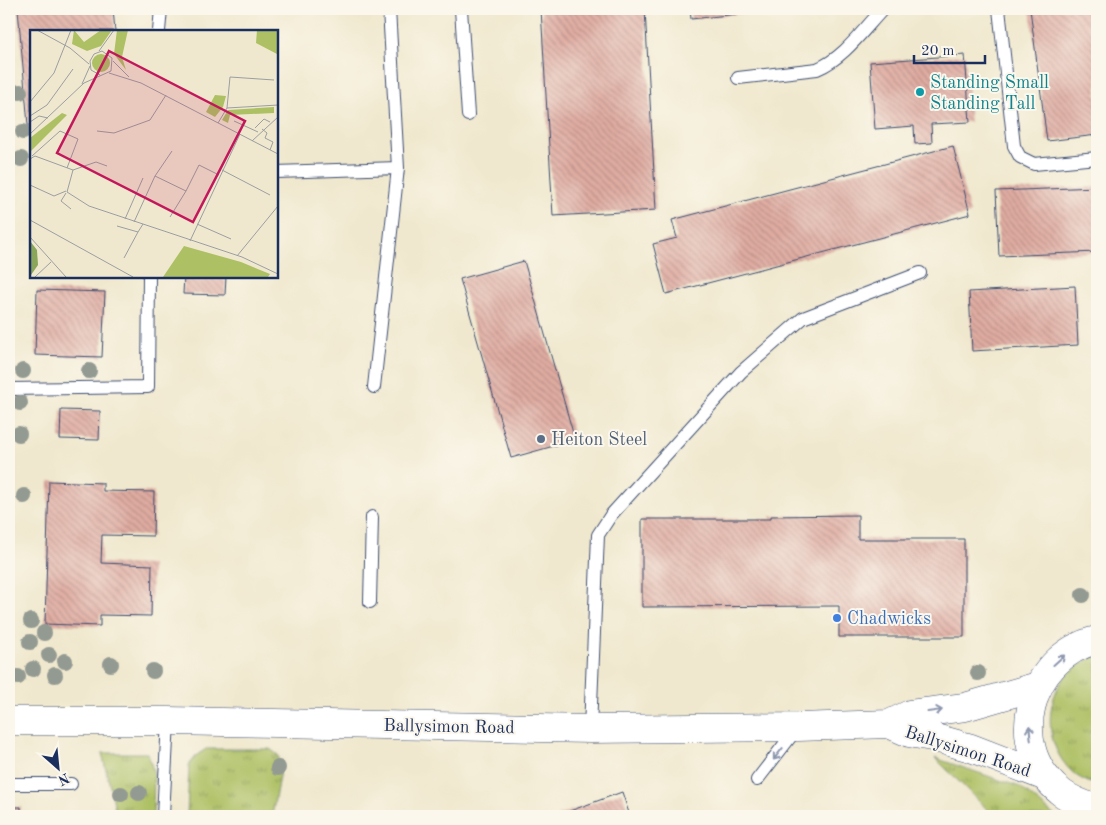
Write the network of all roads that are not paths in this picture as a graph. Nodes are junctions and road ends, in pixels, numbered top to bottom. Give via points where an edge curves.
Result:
1 (160, 9) edge
2 (389, 9) edge
3 (461, 9) edge
4 (883, 9) edge
5 (999, 9) edge
6 (159, 30) edge
7 (738, 78) dead end
8 (468, 115) dead end
9 (1097, 158) edge
10 (398, 168) junction
11 (278, 172) edge
12 (920, 273) dead end
13 (149, 278) edge
14 (374, 387) dead end
15 (9, 389) edge
16 (372, 517) dead end
17 (370, 602) dead end
18 (1094, 637) edge
19 (1038, 686) junction
20 (9, 721) edge
21 (168, 721) junction
22 (889, 724) junction
23 (798, 727) junction
24 (590, 729) junction
25 (1046, 777) junction
26 (757, 780) dead end
27 (9, 784) edge
28 (71, 784) dead end
29 (1089, 810) edge
30 (162, 816) edge

1 - 6 lane
2 - 10 lane
3 - 8 lane
4 - 7 lane via 828,64 817,69
5 - 9 lane via 1014,146 1020,157 1034,164
10 - 11 lane
10 - 14 lane
12 - 24 lane via 803,318 741,372 611,515 598,535
13 - 15 lane via 148,387
16 - 17 lane
19 -> 18 main road via 1058,659
22 -> 19 main road, Ballysimon Road via 910,714 965,707
25 -> 19 main road via 1031,742 1029,723 1031,704
20 - 21 main road, Ballysimon Road
21 - 24 main road, Ballysimon Road
21 - 30 lane
22 - 23 main road, Ballysimon Road
22 - 25 main road, Ballysimon Road via 909,733 971,748
23 - 24 main road, Ballysimon Road
23 -> 26 lane
25 - 29 main road via 1062,793
27 - 28 lane

